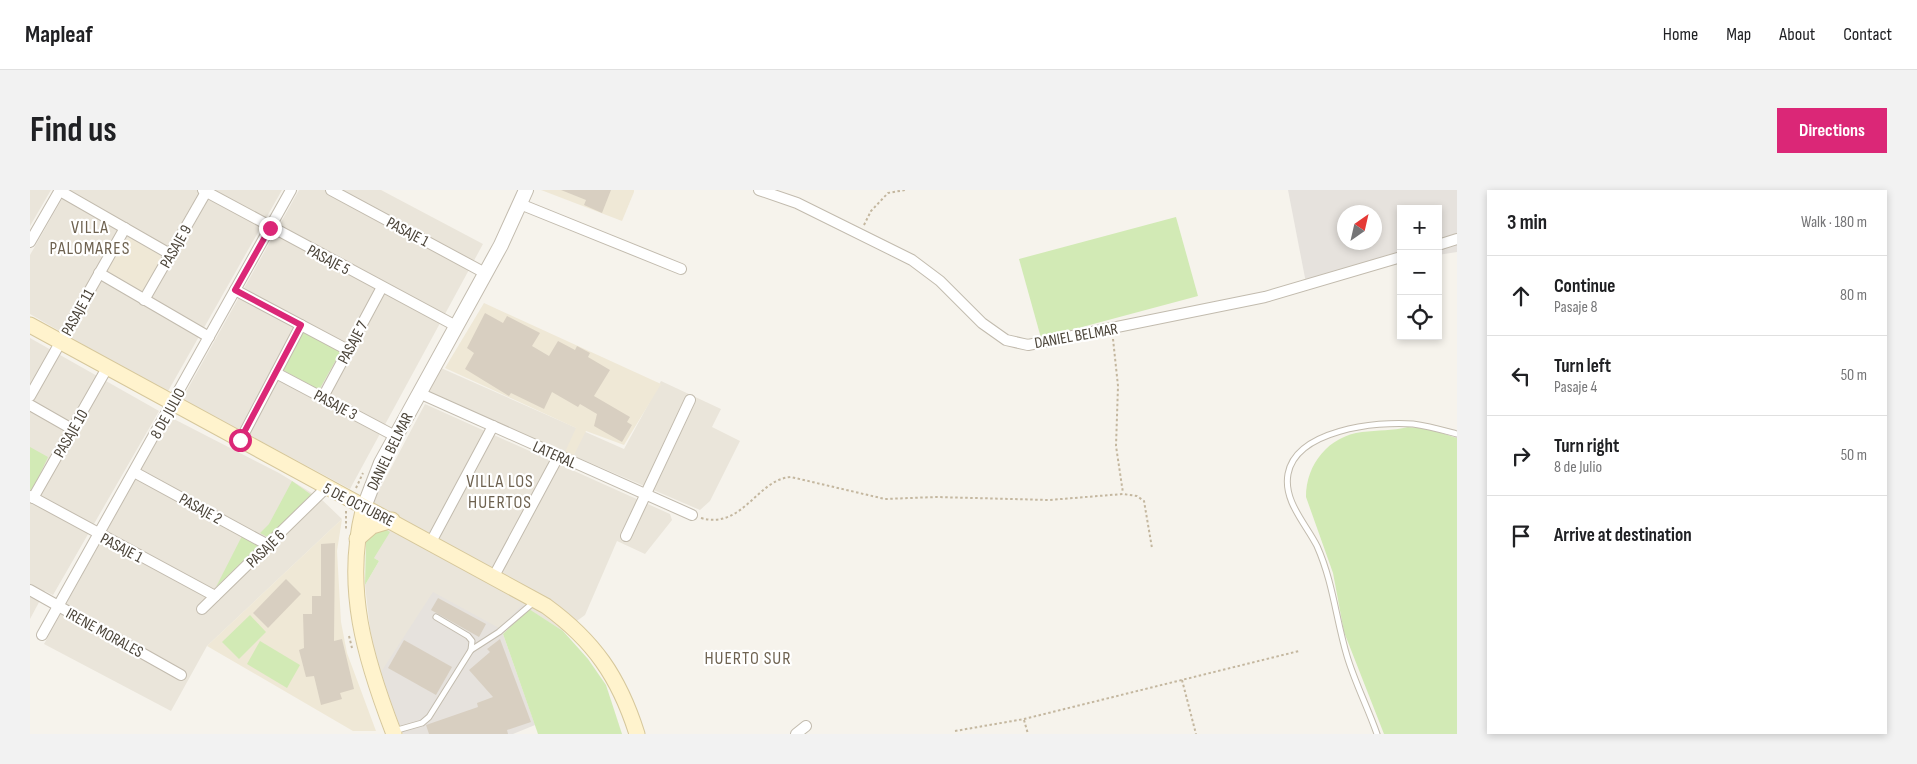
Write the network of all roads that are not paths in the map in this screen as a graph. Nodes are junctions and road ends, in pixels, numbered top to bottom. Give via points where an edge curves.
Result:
1 (60, 190) edge
2 (291, 190) edge
3 (331, 190) edge
4 (526, 190) edge
5 (759, 190) edge
6 (204, 191) edge
7 (520, 204) junction
8 (125, 228) junction
9 (270, 228) junction
10 (31, 238) edge
11 (1457, 239) edge
12 (1442, 244) edge
13 (170, 254) junction
14 (1397, 258) edge
15 (681, 269) dead end
16 (485, 273) junction
17 (99, 274) junction
18 (382, 287) junction
19 (235, 290) junction
20 (144, 300) junction
21 (30, 325) edge
22 (301, 325) junction
23 (456, 326) junction
24 (209, 337) junction
25 (60, 342) junction
26 (348, 350) junction
27 (107, 368) junction
28 (276, 372) junction
29 (419, 393) junction
30 (30, 396) edge
31 (323, 397) junction
32 (690, 400) dead end
33 (172, 404) junction
34 (30, 405) edge
35 (493, 426) junction
36 (72, 429) junction
37 (1457, 434) edge
38 (395, 436) junction
39 (240, 440) junction
40 (559, 455) junction
41 (134, 472) junction
42 (327, 487) junction
43 (646, 494) junction
44 (31, 497) edge
45 (364, 507) junction
46 (692, 515) road end
47 (392, 520) junction
48 (98, 535) junction
49 (626, 536) dead end
50 (357, 538) junction
51 (431, 542) junction
52 (268, 545) junction
53 (494, 576) junction
54 (30, 590) edge
55 (215, 596) junction
56 (536, 600) junction
57 (58, 606) junction
58 (202, 609) dead end
59 (436, 617) dead end
60 (42, 635) dead end
61 (471, 650) junction
62 (181, 675) dead end
63 (806, 726) dead end
64 (393, 733) edge
65 (637, 734) edge
66 (796, 734) edge
67 (1377, 734) edge

1 - 8 street
1 - 10 street
2 - 9 street, 8 DE JULIO
3 - 16 street, PASAJE 1
4 - 7 street, DANIEL BELMAR
5 - 14 street, DANIEL BELMAR via 797,202 912,260 1006,340 1028,345 1265,298
6 - 9 street, PASAJE 5
6 - 13 street, PASAJE 9
7 - 15 street
7 - 16 street, DANIEL BELMAR
8 - 13 street
8 - 17 street, PASAJE 11
9 - 18 street, PASAJE 5
9 - 19 street, 8 DE JULIO
11 - 12 street
13 - 20 street, PASAJE 9
16 - 23 street, DANIEL BELMAR
17 - 20 street
17 - 25 street, PASAJE 11
18 - 23 street, PASAJE 5
18 - 26 street, PASAJE 7
19 - 22 street
19 - 24 street, 8 DE JULIO
20 - 24 street
21 - 25 main road, 5 DE OCTUBRE
22 - 26 street
22 - 28 street
23 - 29 street, DANIEL BELMAR
24 - 33 street, 8 DE JULIO
25 - 27 main road, 5 DE OCTUBRE
25 - 30 street, PASAJE 11
26 - 31 street, PASAJE 7
27 - 33 main road, 5 DE OCTUBRE
27 - 36 street, PASAJE 10
28 - 31 street, PASAJE 3
28 - 39 street
29 - 35 street, LATERAL
29 - 38 street, DANIEL BELMAR
31 - 38 street, PASAJE 3
32 - 43 street
33 - 39 main road, 5 DE OCTUBRE
33 - 41 street, 8 DE JULIO
34 - 36 street
35 - 40 street, LATERAL
35 - 51 street
36 - 44 street, PASAJE 10
37 - 67 lane via 1425,426 1397,424 1326,435 1312,441 1300,452 1288,474 1290,495 1322,559 1348,659
38 - 45 street, DANIEL BELMAR
39 - 42 main road, 5 DE OCTUBRE
40 - 43 street, LATERAL
40 - 53 street
41 - 48 street, 8 DE JULIO
41 - 52 street, PASAJE 2
42 - 45 main road, 5 DE OCTUBRE
42 - 52 street, PASAJE 6
43 - 46 street, LATERAL
43 - 49 street
44 - 48 street, PASAJE 1
45 - 47 main road, 5 DE OCTUBRE
45 - 50 main road, DANIEL BELMAR
47 - 50 main road via 372,526
47 - 51 main road, 5 DE OCTUBRE
48 - 55 street, PASAJE 1
48 - 57 street, 8 DE JULIO
50 - 64 main road, DANIEL BELMAR via 356,584 360,629 368,665
51 - 53 main road, 5 DE OCTUBRE
52 - 55 street, PASAJE 6
53 - 56 main road, 5 DE OCTUBRE
54 - 57 street, IRENE MORALES
55 - 58 street, PASAJE 6
56 - 61 lane via 499,632
56 - 65 main road, 5 DE OCTUBRE via 573,627 598,653 618,685
57 - 60 street, 8 DE JULIO
57 - 62 street, IRENE MORALES
59 - 61 lane via 468,636 472,641
61 - 64 lane via 429,717
63 - 66 street

